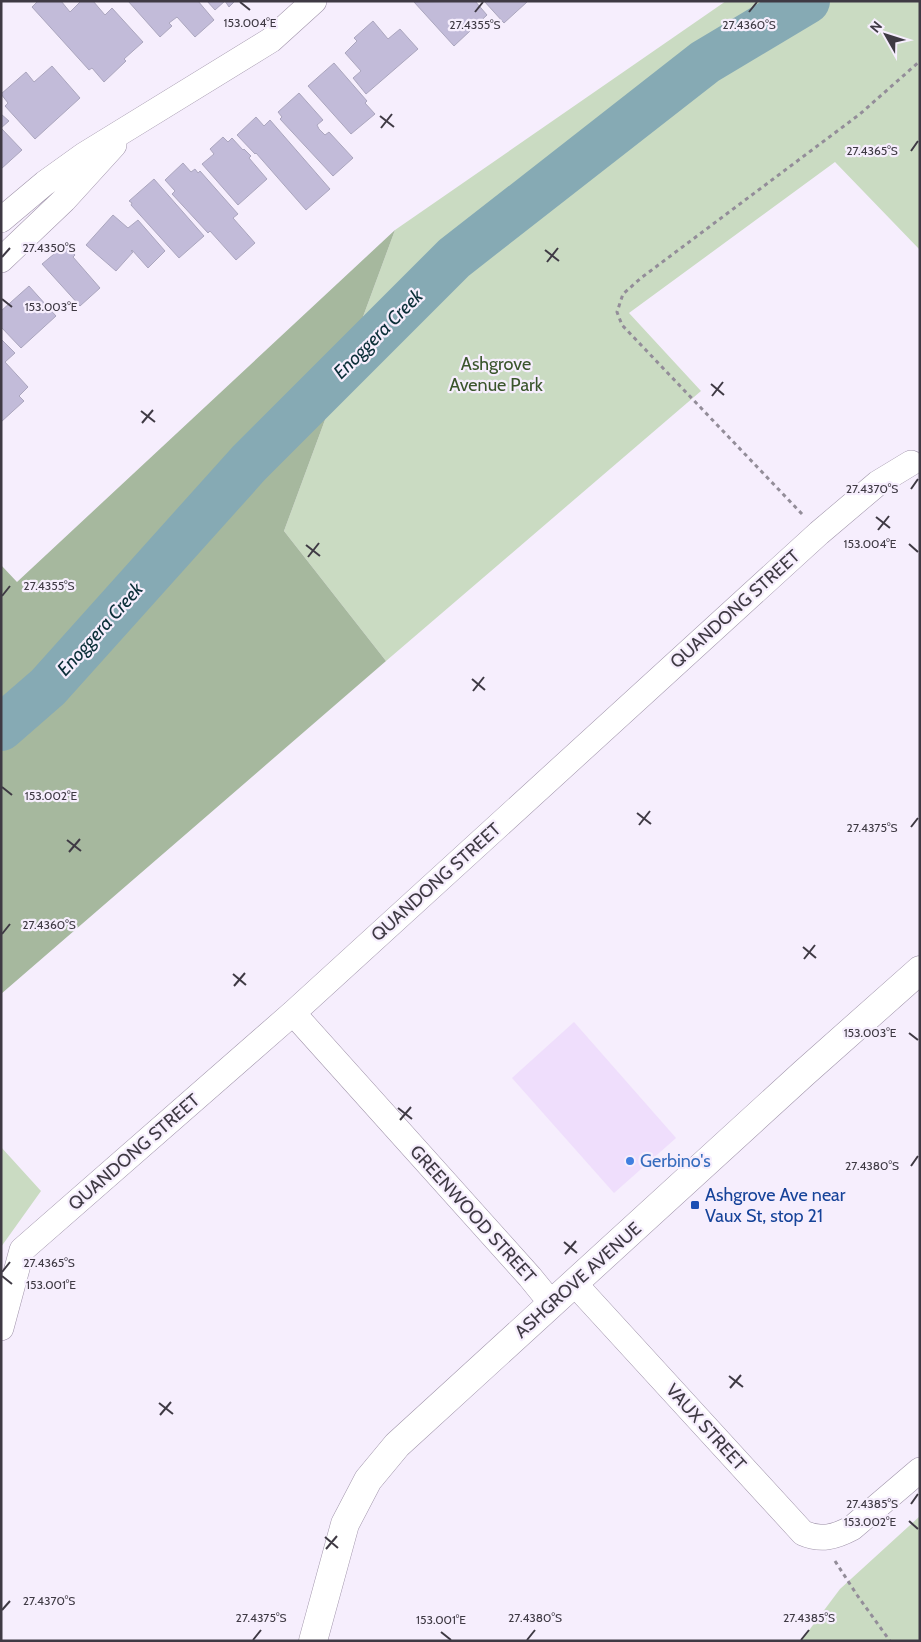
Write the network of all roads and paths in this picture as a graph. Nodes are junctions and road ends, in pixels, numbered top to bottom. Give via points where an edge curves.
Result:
1 (314, 1) edge
2 (920, 60) edge
3 (141, 119) junction
4 (1, 220) edge
5 (1, 260) edge
6 (911, 463) dead end
7 (819, 533) junction
8 (920, 970) edge
9 (293, 1013) junction
10 (574, 1283) junction
11 (552, 1304) junction
12 (1, 1328) edge
13 (920, 1470) edge
14 (813, 1537) junction
15 (313, 1641) edge
16 (890, 1641) edge

1 - 3 street via 270,40
2 - 7 path via 860,114 641,278 623,294 617,312 622,325
3 - 4 street via 68,165
3 - 5 street
6 - 7 street, QUANDONG STREET via 878,483
7 - 9 street, QUANDONG STREET
8 - 10 main road, ASHGROVE AVENUE
9 - 11 street, GREENWOOD STREET
9 - 12 street, QUANDONG STREET via 22,1250
10 - 11 main road, ASHGROVE AVENUE
10 - 14 street, VAUX STREET via 803,1533
11 - 15 main road, ASHGROVE AVENUE via 397,1445 368,1480 345,1524
13 - 14 street via 852,1528 840,1535
14 - 16 path via 831,1554

